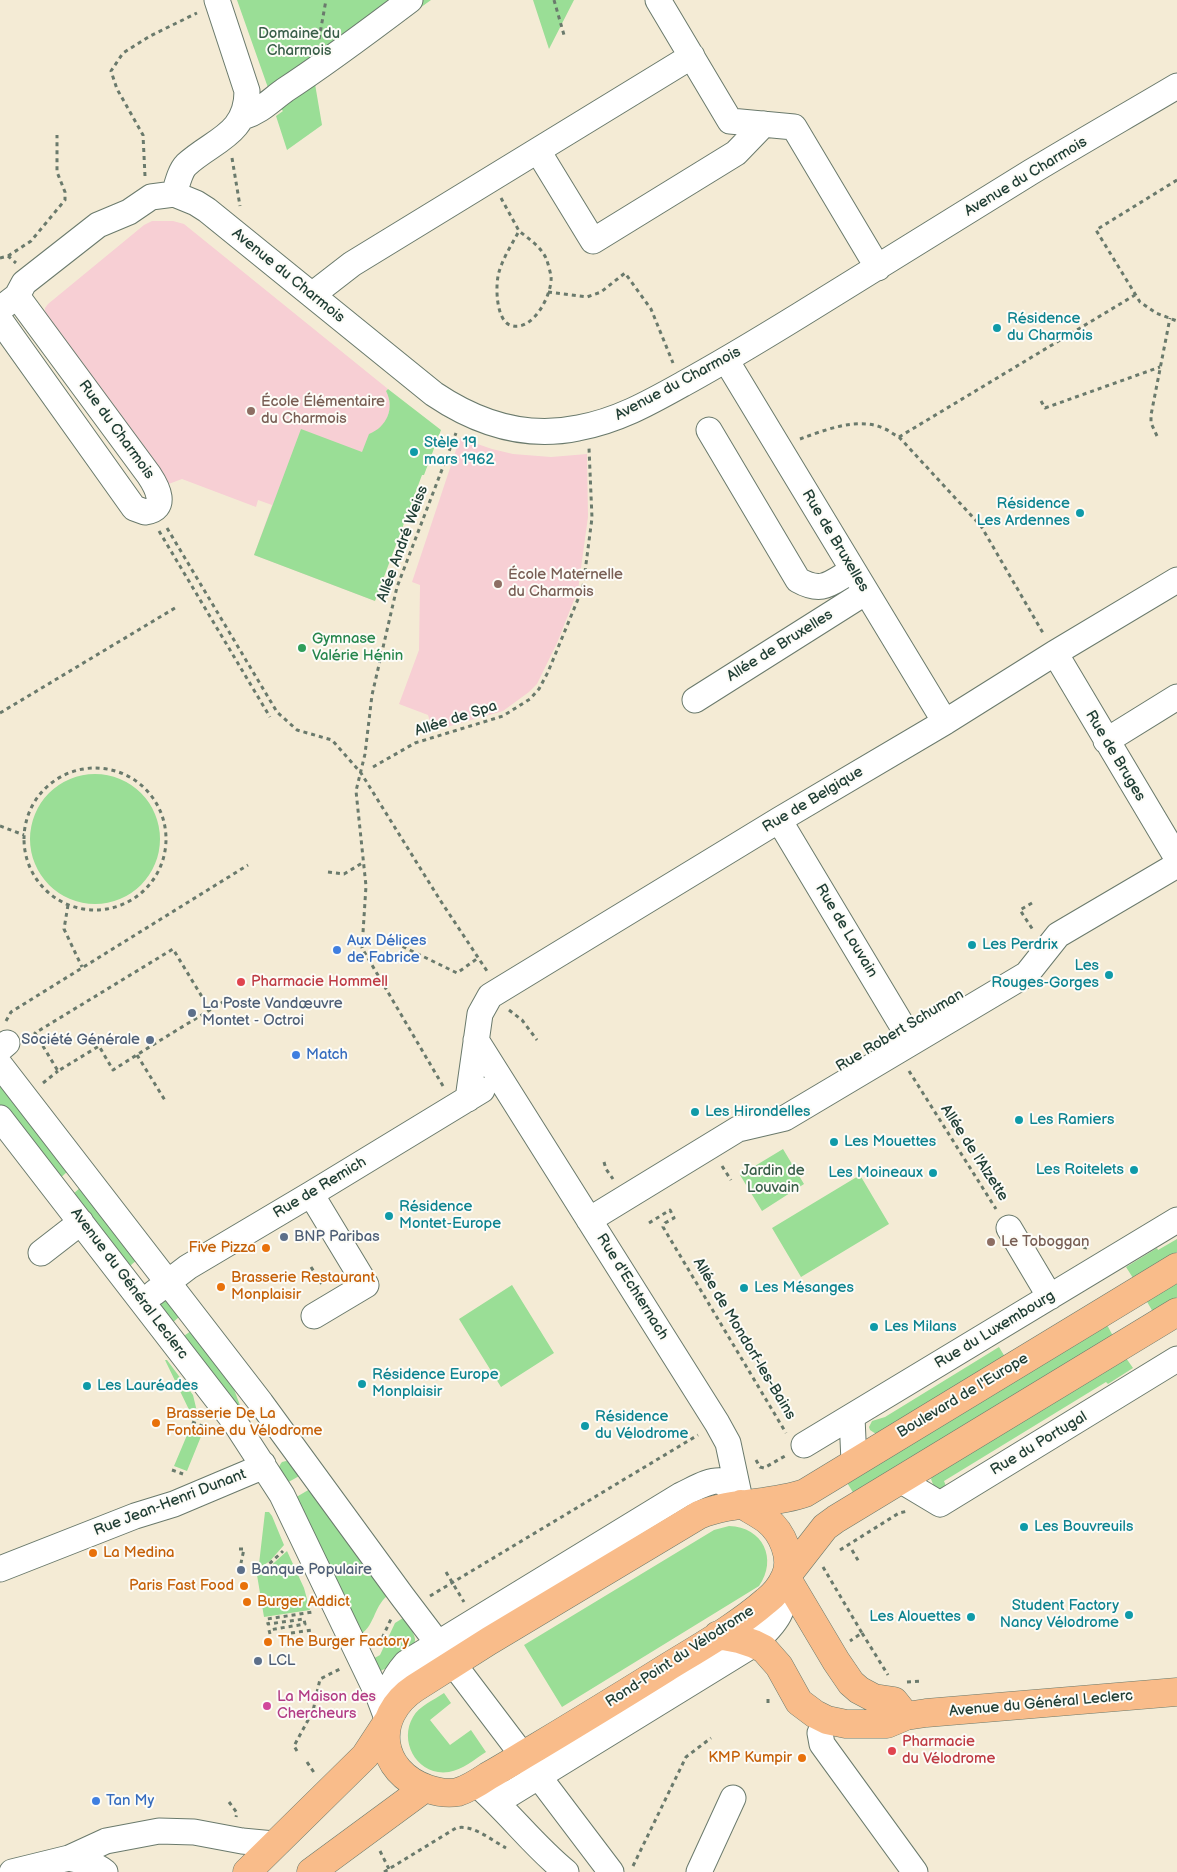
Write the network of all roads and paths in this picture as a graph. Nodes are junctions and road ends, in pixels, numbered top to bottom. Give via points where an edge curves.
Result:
1 (326, 0) edge
2 (410, 0) edge
3 (554, 0) edge
4 (658, 0) edge
5 (217, 1) edge
6 (564, 36) dead end
7 (318, 42) dead end
8 (692, 56) junction
9 (1177, 86) edge
10 (243, 117) junction
11 (764, 124) junction
12 (57, 135) dead end
13 (538, 151) junction
14 (232, 155) dead end
15 (491, 180) junction
16 (1177, 180) edge
17 (147, 181) dead end
18 (174, 194) junction
19 (240, 208) dead end
20 (519, 231) junction
21 (8, 256) dead end
22 (878, 268) junction
23 (548, 292) junction
24 (312, 295) junction
25 (1135, 295) junction
26 (9, 302) edge
27 (1170, 318) junction
28 (0, 320) edge
29 (1177, 321) edge
30 (726, 360) junction
31 (1160, 367) junction
32 (684, 383) junction
33 (1041, 401) dead end
34 (589, 426) junction
35 (709, 430) dead end
36 (456, 432) dead end
37 (1157, 436) dead end
38 (898, 437) junction
39 (778, 446) junction
40 (151, 510) junction
41 (853, 570) junction
42 (1177, 580) edge
43 (866, 592) junction
44 (176, 608) dead end
45 (1049, 643) junction
46 (1177, 696) edge
47 (695, 700) dead end
48 (0, 713) edge
49 (270, 717) dead end
50 (945, 722) junction
51 (1106, 741) junction
52 (373, 767) dead end
53 (360, 772) junction
54 (779, 820) junction
55 (0, 826) edge
56 (24, 835) junction
57 (1177, 858) edge
58 (364, 862) junction
59 (248, 865) dead end
60 (1177, 865) edge
61 (328, 872) dead end
62 (1177, 879) edge
63 (1032, 902) dead end
64 (68, 905) junction
65 (381, 936) dead end
66 (1047, 951) junction
67 (478, 958) junction
68 (82, 967) junction
69 (499, 989) junction
70 (231, 997) dead end
71 (210, 1010) junction
72 (35, 1033) junction
73 (908, 1035) junction
74 (476, 1040) junction
75 (537, 1040) dead end
76 (8, 1044) edge
77 (137, 1055) junction
78 (906, 1066) dead end
79 (58, 1071) junction
80 (500, 1079) junction
81 (38, 1086) dead end
82 (444, 1089) dead end
83 (468, 1099) junction
84 (166, 1102) dead end
85 (0, 1118) edge
86 (762, 1124) junction
87 (311, 1194) junction
88 (1177, 1220) edge
89 (81, 1222) junction
90 (649, 1223) dead end
91 (594, 1226) junction
92 (1011, 1232) junction
93 (41, 1253) dead end
94 (1177, 1266) edge
95 (311, 1267) dead end
96 (1099, 1268) junction
97 (167, 1282) junction
98 (328, 1293) dead end
99 (1050, 1297) junction
100 (143, 1302) junction
101 (1177, 1312) edge
102 (314, 1316) dead end
103 (1177, 1359) edge
104 (261, 1403) junction
105 (852, 1417) junction
106 (192, 1422) dead end
107 (216, 1432) dead end
108 (704, 1432) dead end
109 (800, 1447) junction
110 (756, 1458) dead end
111 (854, 1462) junction
112 (263, 1464) junction
113 (172, 1470) dead end
114 (190, 1477) dead end
115 (900, 1480) junction
116 (741, 1504) junction
117 (940, 1504) junction
118 (287, 1546) dead end
119 (239, 1549) dead end
120 (852, 1550) dead end
121 (832, 1555) dead end
122 (860, 1562) dead end
123 (242, 1563) dead end
124 (822, 1563) dead end
125 (0, 1569) edge
126 (256, 1572) dead end
127 (446, 1572) dead end
128 (786, 1576) junction
129 (453, 1584) junction
130 (410, 1606) junction
131 (467, 1607) dead end
132 (320, 1611) dead end
133 (312, 1630) dead end
134 (290, 1633) dead end
135 (862, 1633) junction
136 (270, 1634) dead end
137 (718, 1635) junction
138 (754, 1644) junction
139 (845, 1644) dead end
140 (446, 1653) junction
141 (351, 1663) junction
142 (892, 1682) dead end
143 (859, 1690) junction
144 (1177, 1692) edge
145 (906, 1716) junction
146 (828, 1720) junction
147 (388, 1721) junction
148 (711, 1738) dead end
149 (298, 1751) dead end
150 (306, 1762) dead end
151 (532, 1766) junction
152 (316, 1777) dead end
153 (476, 1783) junction
154 (425, 1788) junction
155 (733, 1798) dead end
156 (274, 1844) junction
157 (378, 1846) dead end
158 (513, 1853) dead end
159 (69, 1858) junction
160 (389, 1869) junction
161 (620, 1870) edge
162 (12, 1872) edge
163 (105, 1872) edge
164 (247, 1872) edge
165 (311, 1872) edge
166 (384, 1872) edge
167 (566, 1872) edge
168 (699, 1872) edge
169 (915, 1872) edge

1 - 7 path
2 - 10 street via 256,113
3 - 6 path
4 - 8 street
5 - 10 street via 246,91
5 - 17 path via 123,53 111,71 143,135
8 - 11 street via 730,121
8 - 13 street
9 - 22 street, Avenue du Charmois
10 - 18 street via 225,136 185,167
11 - 13 street via 736,153 593,241
11 - 22 street via 794,127
12 - 21 path via 56,172 65,200 30,241
13 - 15 street
14 - 19 path
15 - 20 path
15 - 24 street via 352,264
16 - 25 path via 1096,230
18 - 24 street, Avenue du Charmois via 207,210
18 - 26 street via 151,197 129,212 98,225 24,283
20 - 23 path via 539,247 546,259 551,277
20 - 23 path via 499,272 498,304 505,322 510,326 530,322
22 - 30 street, Avenue du Charmois
23 - 32 path via 587,297 601,292 625,272 652,309
24 - 34 street, Avenue du Charmois via 434,394 470,415 525,430 556,431
25 - 27 path via 1146,307
25 - 38 path
26 - 40 street, Rue du Charmois via 156,485 159,503
27 - 29 path
27 - 31 path
28 - 40 street, Rue du Charmois via 134,508
30 - 32 street, Avenue du Charmois
30 - 39 street, Rue de Bruxelles
31 - 33 path via 1045,408
31 - 37 path via 1151,415
32 - 34 street, Avenue du Charmois via 631,412
34 - 52 path, Allée de Spa via 592,518 583,587 539,689 530,699 503,716 415,743
35 - 41 street via 798,580 810,587 823,588
36 - 53 path, Allée André Weiss via 397,587 372,695
38 - 39 path via 873,425 859,424 832,428
38 - 45 path via 981,526
39 - 41 street, Rue de Bruxelles
40 - 49 path
40 - 53 path via 277,712 297,730 332,740
41 - 43 street, Rue de Bruxelles
42 - 45 street, Rue de Belgique
43 - 47 street, Allée de Bruxelles
43 - 50 street, Rue de Bruxelles
44 - 48 path
45 - 50 street, Rue de Belgique
45 - 51 street, Rue de Bruges
46 - 51 street
50 - 54 street, Rue de Belgique
51 - 57 street, Rue de Bruges
53 - 58 path, Allée André Weiss via 356,790
53 - 67 path
54 - 69 street, Rue de Belgique
54 - 73 street, Rue de Louvain
55 - 56 path
56 - 64 path via 27,861 34,875 43,888
56 - 64 path via 34,801 56,779 69,772 100,767 115,770 142,784 153,796 161,809 167,839 160,869 152,882 141,894 114,908 98,910
58 - 61 path via 344,874
58 - 82 path, Allée André Weiss via 366,886 362,948
59 - 68 path
60 - 66 street, Rue Robert Schuman via 1058,935
62 - 66 street via 1068,949
63 - 66 path via 1020,910
64 - 68 path via 64,929
65 - 67 path via 457,973
66 - 73 street, Rue Robert Schuman via 1027,974
67 - 69 path
68 - 76 path via 11,1012
69 - 74 street, Rue de Belgique via 482,1007
69 - 75 path via 507,1000 510,1013 522,1020
70 - 71 path
71 - 72 path via 172,949
71 - 77 path
72 - 76 path
72 - 79 path
73 - 86 street, Rue Robert Schuman via 785,1118
74 - 80 street
74 - 83 street, Rue de Belgique
76 - 97 street
77 - 79 path via 113,1070 99,1046
77 - 84 path
78 - 92 path, Allée de l'Alzette
79 - 81 path
80 - 83 street, Rue de Remich
80 - 91 street, Rue d'Echternach
83 - 87 street, Rue de Remich
85 - 89 street, Avenue du Général Leclerc
86 - 91 street, Rue Robert Schuman via 738,1129
86 - 91 street via 725,1170
87 - 97 street, Rue de Remich via 188,1266
87 - 102 street via 366,1285
88 - 96 street, Rue du Luxembourg
89 - 93 street
89 - 100 street, Avenue du Général Leclerc
90 - 109 path, Allée de Mondorf-les-Bains via 670,1210 674,1218 663,1227
91 - 116 street, Rue d'Echternach via 728,1443
92 - 96 path via 1086,1246
92 - 99 street
94 - 111 main road, Boulevard de l'Europe
95 - 98 path
96 - 99 street, Rue du Luxembourg
97 - 100 street, Rue de Remich
97 - 104 street
99 - 105 street, Rue du Luxembourg
100 - 112 street, Avenue du Général Leclerc
101 - 115 main road
103 - 117 street, Rue du Portugal
104 - 112 street
104 - 130 street
105 - 109 street, Rue du Luxembourg
105 - 111 street
106 - 107 path
108 - 129 path
109 - 110 path via 764,1468
111 - 116 main road, Boulevard de l'Europe via 805,1493
112 - 125 street, Rue Jean-Henri Dunant via 174,1504 134,1516
112 - 141 street, Avenue du Général Leclerc via 282,1495
113 - 114 path
115 - 117 street
115 - 128 main road via 825,1527
116 - 128 main road via 767,1520 780,1535 788,1557
116 - 140 main road, Rond-Point du Vélodrome via 699,1515
117 - 121 path via 899,1513
118 - 126 path via 266,1567
119 - 123 path via 244,1549
120 - 122 path
124 - 135 path
127 - 129 path
128 - 137 main road, Rond-Point du Vélodrome via 765,1602
128 - 138 street via 784,1604 776,1622
128 - 143 main road via 836,1661
129 - 130 path via 433,1596 421,1597
129 - 131 path
130 - 140 street
130 - 141 path via 391,1619 377,1650
132 - 136 path via 267,1618 268,1624 304,1619 305,1624 269,1630
133 - 134 path
135 - 139 path
135 - 142 path
137 - 138 main road, Avenue du Général Leclerc
137 - 151 main road, Rond-Point du Vélodrome
138 - 146 main road, Avenue du Général Leclerc via 779,1666 799,1702
138 - 151 street
140 - 147 main road, Rond-Point du Vélodrome via 397,1704
140 - 151 street
141 - 147 street, Avenue du Général Leclerc via 379,1697
141 - 149 path via 320,1679 313,1711 294,1746
143 - 145 main road via 874,1698 894,1701
143 - 146 main road
144 - 145 main road, Avenue du Général Leclerc
145 - 146 main road, Avenue du Général Leclerc via 887,1724 846,1724
146 - 169 street via 820,1734 822,1744
147 - 154 main road, Rond-Point du Vélodrome via 385,1738 390,1756 401,1774
147 - 156 main road via 365,1756
148 - 161 path via 686,1757 635,1864
150 - 152 path
151 - 153 main road, Rond-Point du Vélodrome
151 - 161 street
153 - 154 main road, Rond-Point du Vélodrome via 449,1793
153 - 167 street via 544,1855
154 - 165 main road
155 - 168 street
156 - 159 street via 194,1832 159,1831 106,1841
156 - 164 main road
157 - 160 path
158 - 160 path via 464,1826
159 - 162 street
159 - 163 street via 87,1862
160 - 166 path

